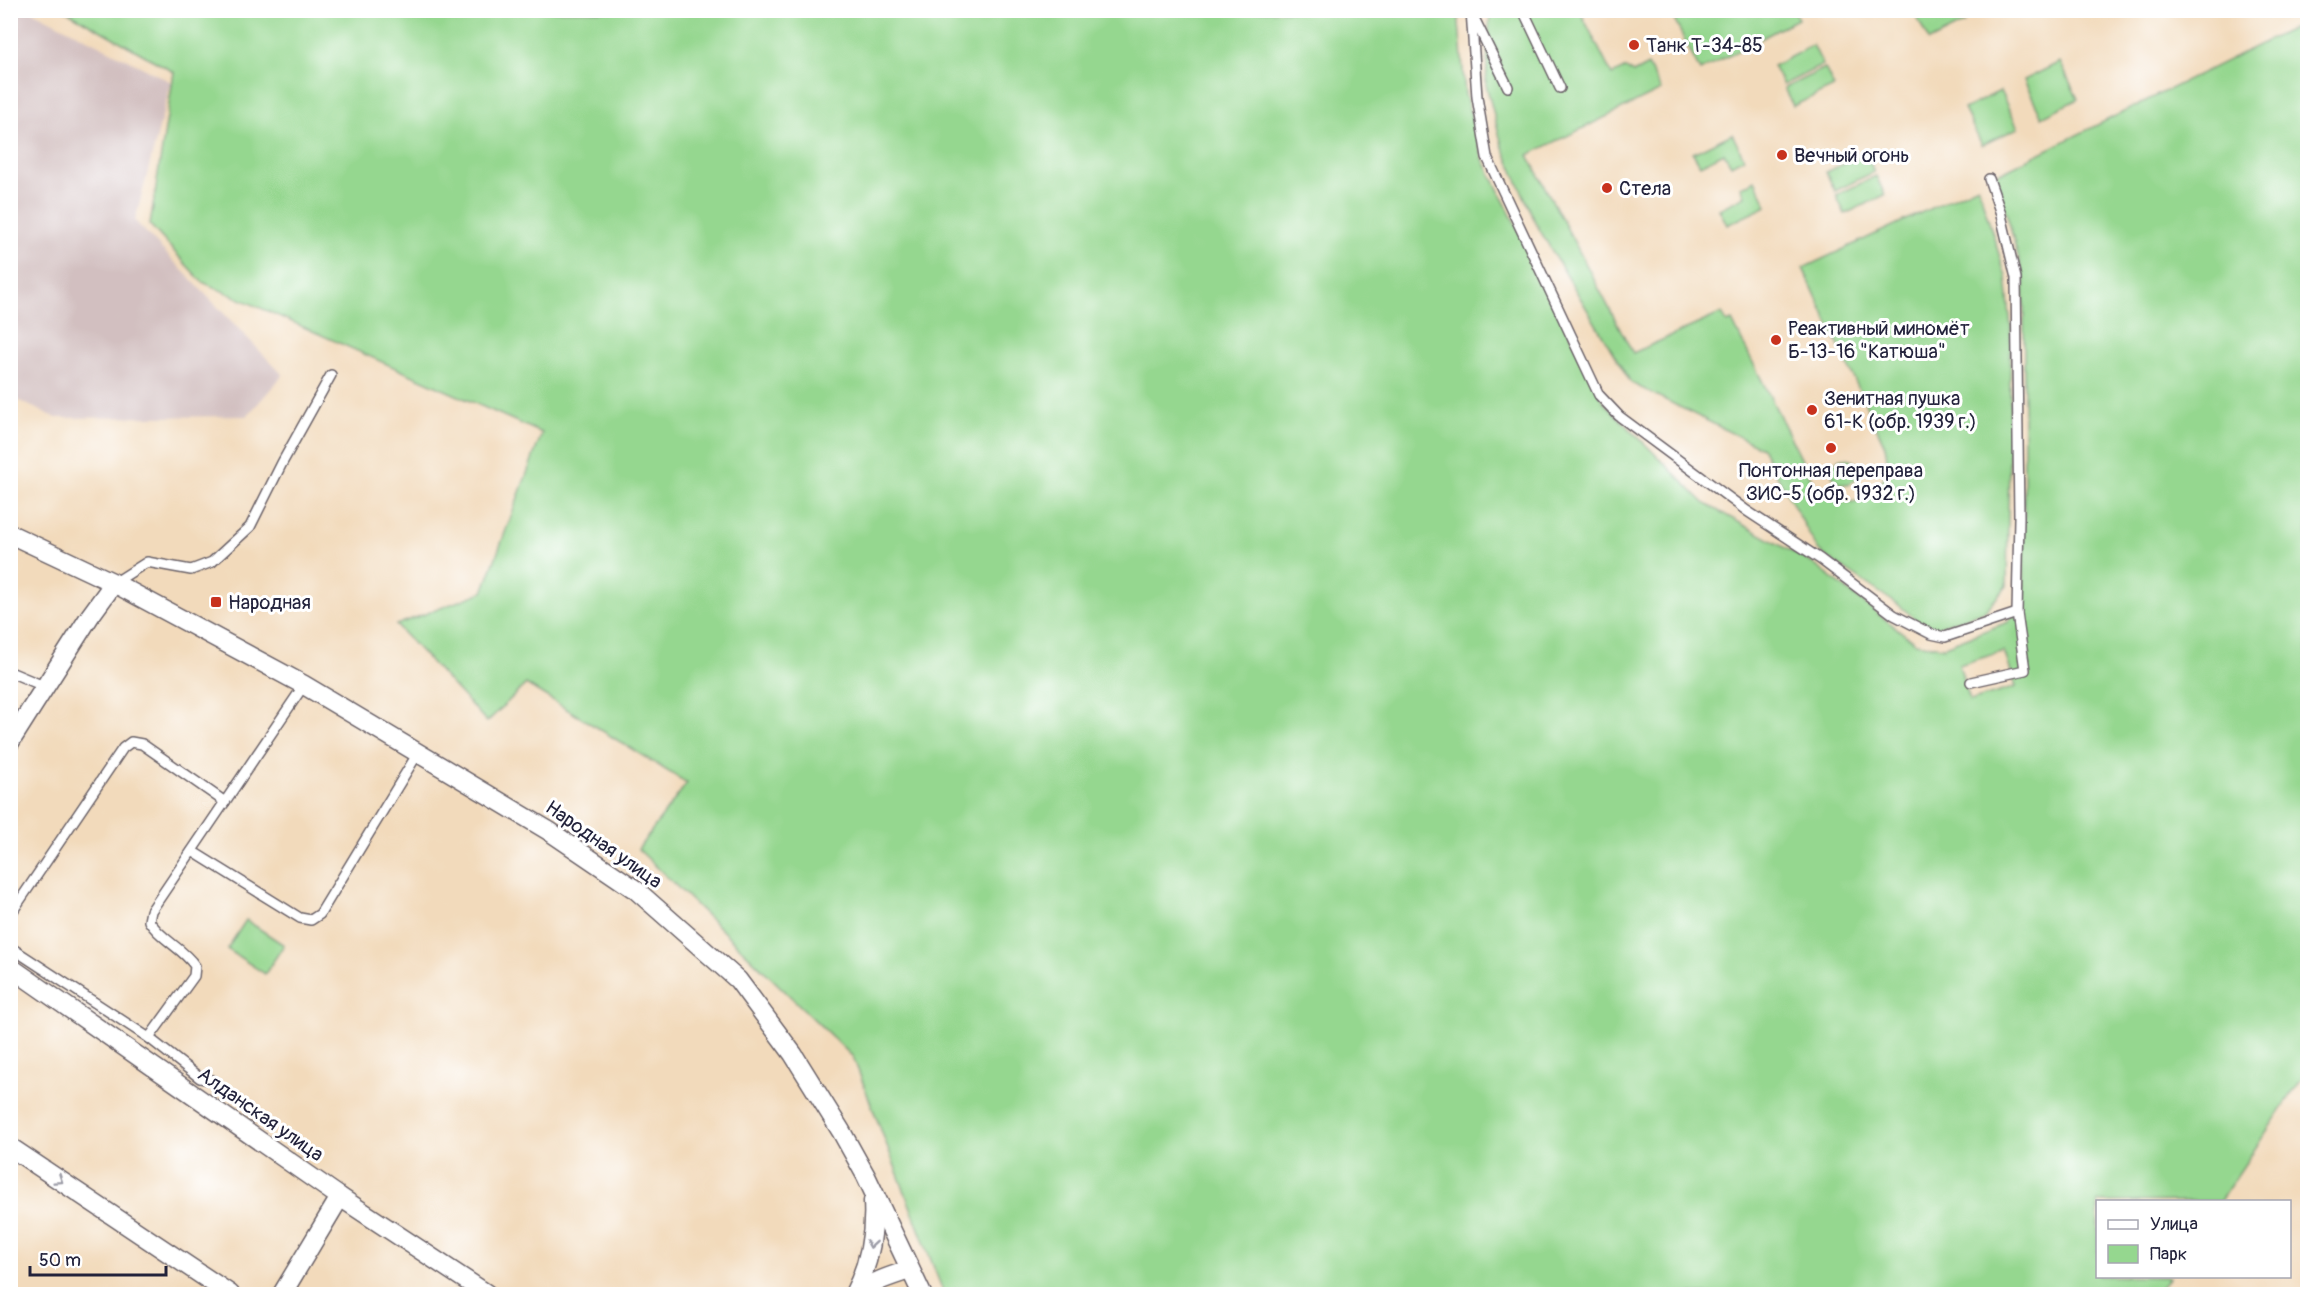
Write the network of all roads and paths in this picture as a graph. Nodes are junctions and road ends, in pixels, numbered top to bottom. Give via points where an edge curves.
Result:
1 (1522, 10) edge
2 (1471, 11) edge
3 (1508, 87) dead end
4 (1560, 88) dead end
5 (1989, 179) dead end
6 (331, 375) dead end
7 (10, 534) edge
8 (114, 583) junction
9 (2017, 613) junction
10 (10, 672) edge
11 (1971, 682) dead end
12 (304, 685) junction
13 (46, 687) junction
14 (10, 742) edge
15 (418, 753) junction
16 (225, 802) junction
17 (192, 851) junction
18 (10, 915) edge
19 (10, 947) edge
20 (10, 968) edge
21 (148, 1038) junction
22 (212, 1080) dead end
23 (10, 1147) edge
24 (873, 1190) junction
25 (340, 1197) junction
26 (909, 1270) junction
27 (230, 1294) edge
28 (282, 1294) edge
29 (488, 1294) edge
30 (854, 1294) edge
31 (859, 1294) edge
32 (922, 1294) edge

1 - 4 lane
2 - 3 lane
2 - 9 lane via 1477,97 1487,157 1599,395 1619,416 1747,511 1894,615 1930,634 1945,637
5 - 9 lane via 2016,278
6 - 8 lane via 250,526 212,562 190,570 147,562
7 - 8 street, Народная улица
8 - 12 street, Народная улица
8 - 13 street
9 - 11 lane via 2025,670
10 - 13 lane
12 - 15 street, Народная улица
12 - 16 lane
13 - 14 street
15 - 17 lane via 320,914 311,920 300,918
15 - 24 street, Народная улица via 549,831 636,891 738,980 793,1054
16 - 17 lane
16 - 18 lane via 142,744 131,742 123,748
17 - 21 lane via 151,911 149,921 154,930 190,958 195,966 194,976
19 - 21 lane
20 - 25 street, Алданская улица
21 - 22 lane via 200,1078
23 -> 27 street
24 - 26 street, Народная улица
24 -> 30 street via 870,1251
25 - 28 street
25 - 29 street, Алданская улица
26 - 31 street
26 - 32 street, Народная улица

